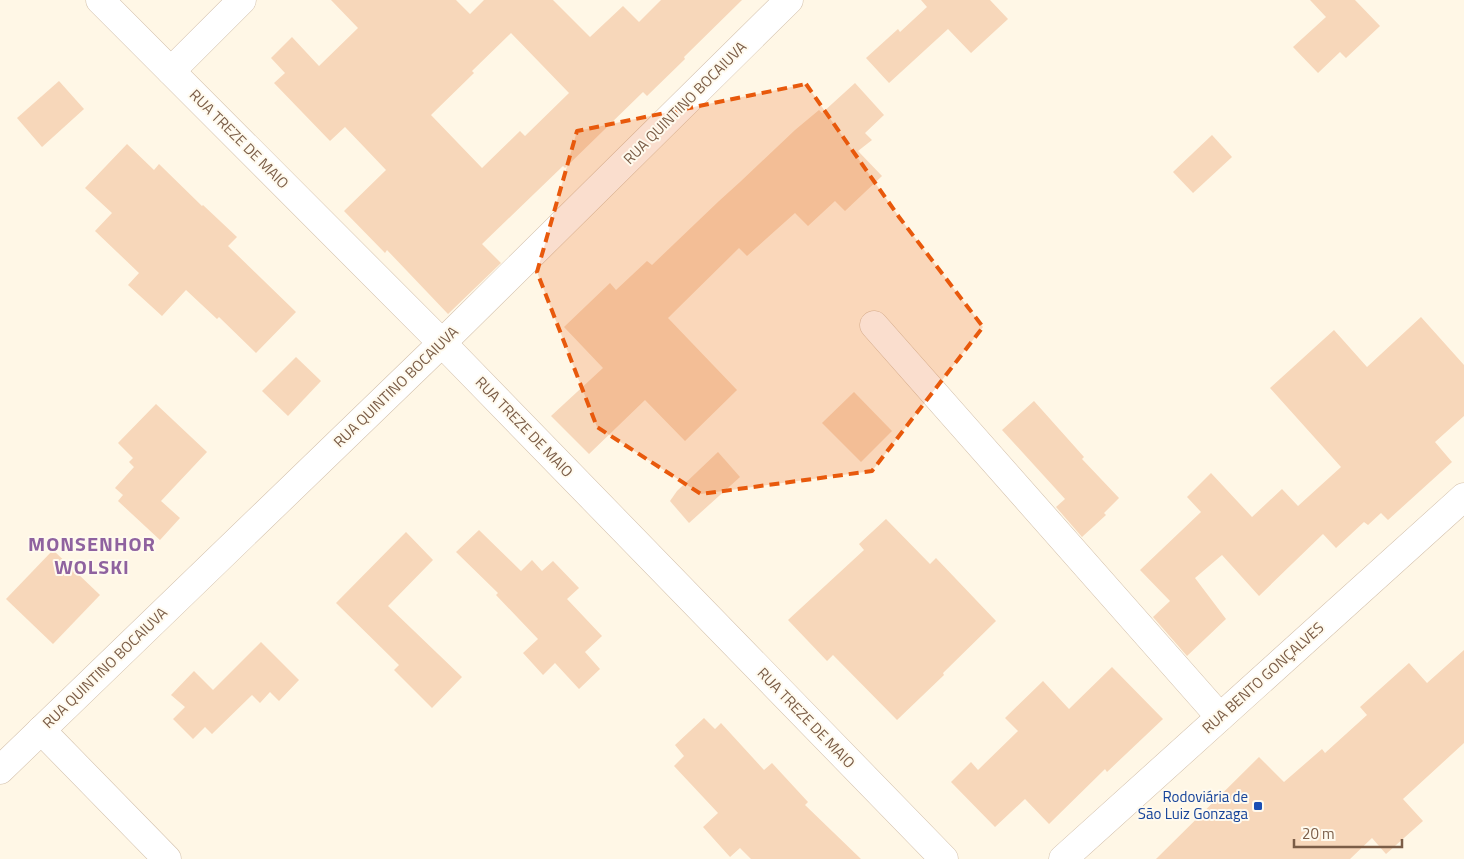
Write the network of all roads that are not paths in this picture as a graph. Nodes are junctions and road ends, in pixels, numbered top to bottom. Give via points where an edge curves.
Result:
1 (100, 0) edge
2 (242, 0) edge
3 (789, 0) edge
4 (171, 71) junction
5 (874, 326) dead end
6 (442, 343) junction
7 (1464, 497) edge
8 (1220, 718) junction
9 (41, 730) junction
10 (0, 770) edge
11 (167, 859) edge
12 (944, 859) edge
13 (1063, 859) edge

1 - 4 street, RUA TREZE DE MAIO
2 - 4 street
3 - 6 street, RUA QUINTINO BOCAIUVA
4 - 6 street, RUA TREZE DE MAIO
5 - 8 street
6 - 9 street, RUA QUINTINO BOCAIUVA
6 - 12 street, RUA TREZE DE MAIO
7 - 8 street, RUA BENTO GONÇALVES
8 - 13 street, RUA BENTO GONÇALVES
9 - 10 street, RUA QUINTINO BOCAIUVA
9 - 11 street

